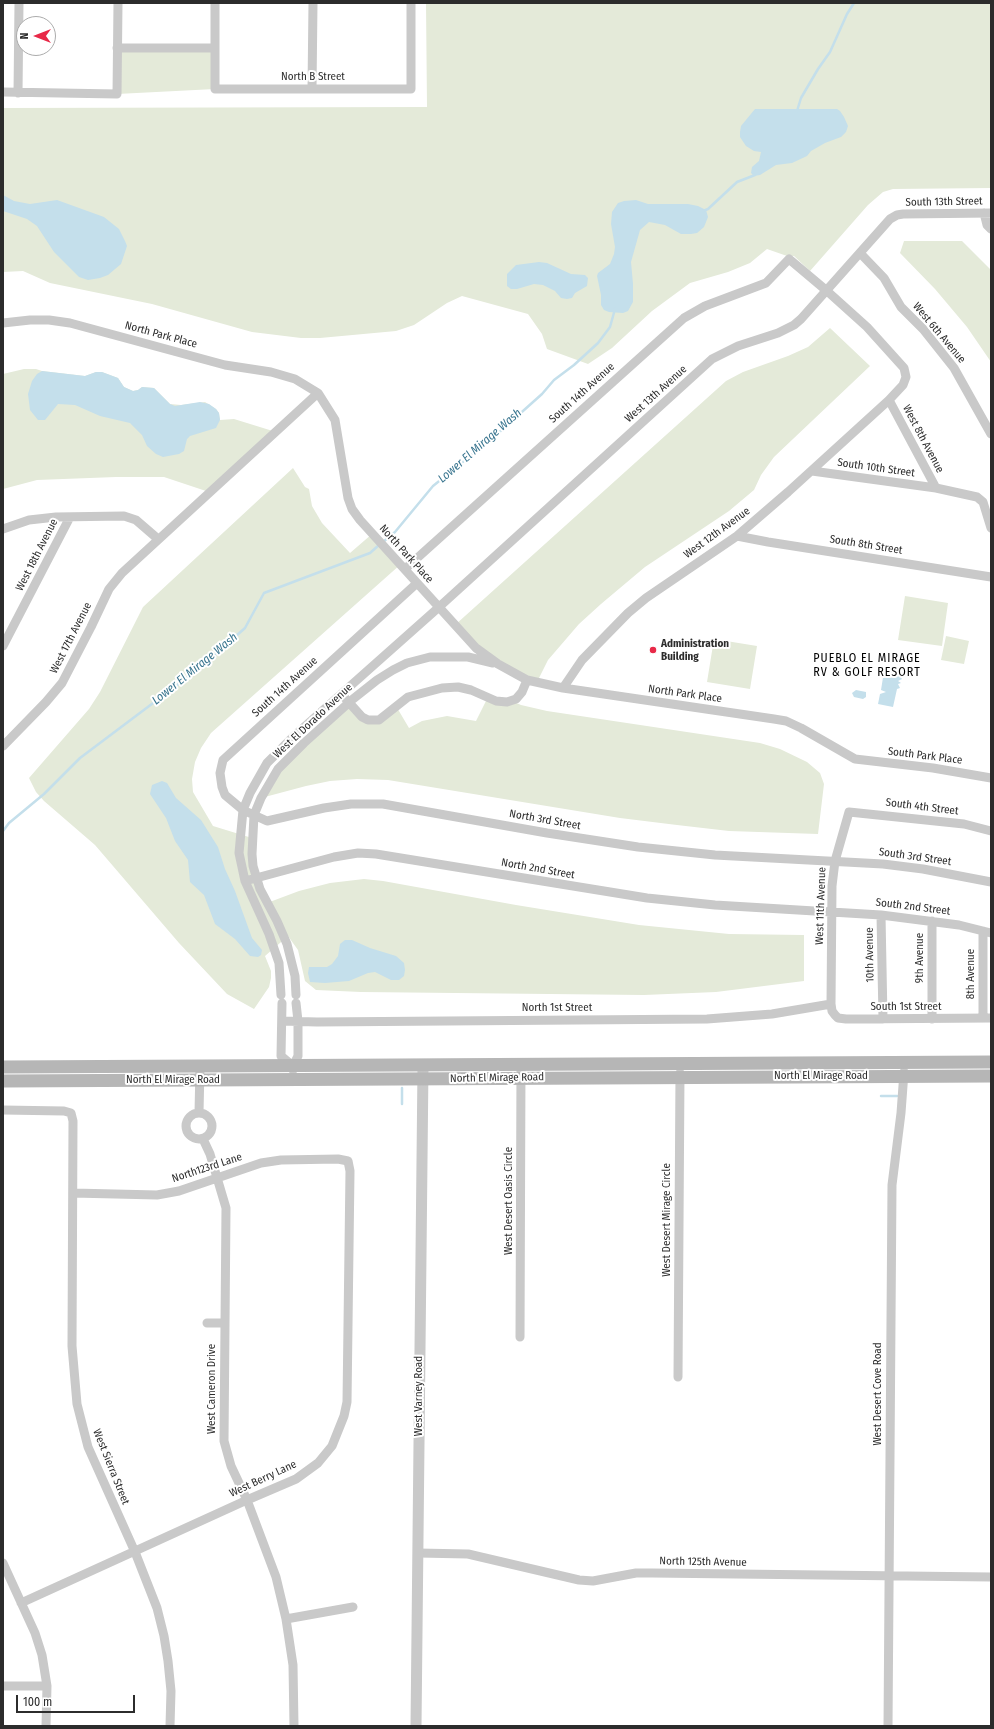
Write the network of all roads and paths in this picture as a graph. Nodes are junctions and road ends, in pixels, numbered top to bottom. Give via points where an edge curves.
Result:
1 (19, 3) edge
2 (118, 3) edge
3 (215, 3) edge
4 (313, 3) edge
5 (411, 3) edge
6 (117, 48) junction
7 (215, 48) junction
8 (312, 89) junction
9 (3, 92) edge
10 (18, 92) junction
11 (988, 213) edge
12 (897, 215) joint
13 (991, 229) edge
14 (860, 253) junction
15 (789, 259) joint
16 (827, 291) junction
17 (3, 323) edge
18 (318, 394) junction
19 (889, 400) junction
20 (991, 434) edge
21 (812, 471) junction
22 (936, 488) junction
23 (70, 517) junction
24 (991, 528) edge
25 (3, 529) edge
26 (737, 536) junction
27 (158, 539) junction
28 (405, 569) junction
29 (991, 577) edge
30 (416, 584) junction
31 (438, 608) junction
32 (3, 646) edge
33 (498, 664) junction
34 (527, 680) junction
35 (562, 688) junction
36 (341, 695) junction
37 (350, 702) junction
38 (3, 746) edge
39 (855, 759) joint
40 (990, 775) edge
41 (243, 810) junction
42 (849, 812) joint
43 (254, 815) junction
44 (991, 831) edge
45 (835, 861) junction
46 (257, 878) junction
47 (244, 881) junction
48 (991, 882) edge
49 (832, 912) junction
50 (881, 915) junction
51 (932, 921) junction
52 (987, 932) edge
53 (831, 1004) junction
54 (987, 1018) edge
55 (882, 1019) junction
56 (932, 1019) junction
57 (282, 1021) junction
58 (298, 1021) junction
59 (904, 1062) junction
60 (991, 1062) edge
61 (680, 1064) junction
62 (200, 1066) junction
63 (293, 1066) junction
64 (423, 1066) junction
65 (3, 1067) edge
66 (522, 1071) junction
67 (903, 1076) junction
68 (991, 1076) edge
69 (680, 1077) junction
70 (423, 1079) junction
71 (200, 1080) junction
72 (293, 1080) junction
73 (3, 1081) edge
74 (3, 1110) edge
75 (200, 1113) junction
76 (203, 1139) junction
77 (348, 1161) joint
78 (217, 1178) junction
79 (73, 1194) junction
80 (207, 1323) dead end
81 (224, 1323) junction
82 (520, 1338) dead end
83 (678, 1377) dead end
84 (247, 1500) junction
85 (135, 1552) junction
86 (418, 1552) junction
87 (3, 1563) edge
88 (889, 1576) junction
89 (991, 1577) edge
90 (21, 1603) junction
91 (353, 1607) dead end
92 (286, 1619) junction
93 (3, 1686) edge
94 (46, 1686) junction
95 (46, 1726) edge
96 (170, 1726) edge
97 (294, 1726) edge
98 (416, 1726) edge
99 (888, 1726) edge

1 - 10 street
2 - 6 street
3 - 7 street
4 - 8 street
5 - 8 street, North B Street via 411,89
6 - 7 street
6 - 10 street via 117,94
7 - 8 street, North B Street via 215,89
9 - 10 street
11 - 12 street, South 13th Street
11 - 13 street via 987,225
12 - 14 street, West 13th Avenue via 890,219
14 - 16 street, West 13th Avenue
14 - 20 street, West 6th Avenue via 884,278 901,307 923,329 954,368
15 - 16 street, West 8th Avenue
15 - 28 street, South 14th Avenue via 766,283 705,306 684,318
16 - 19 street, West 8th Avenue via 867,327 904,368 906,377 903,385
16 - 31 street, West 13th Avenue via 794,325 738,346 712,359
17 - 18 street, North Park Place via 30,320 70,323 225,365 271,372 295,379
18 - 27 street, West 17th Avenue
18 - 28 street, North Park Place via 335,420 352,509
19 - 21 street, West 12th Avenue
19 - 22 street, West 8th Avenue
21 - 22 street, South 10th Street
21 - 26 street, West 12th Avenue
22 - 24 street, West 8th Avenue via 977,497 983,502
23 - 25 street via 29,520
23 - 27 street via 124,516 136,520
23 - 32 street, West 18th Avenue
26 - 29 street, South 8th Street
26 - 35 street, West 12th Avenue via 628,613 582,660
27 - 38 street, West 17th Avenue via 109,589 62,683
28 - 30 street, North Park Place
30 - 31 street, North Park Place
30 - 41 street, South 14th Avenue via 223,760 220,773 225,795
31 - 33 street, North Park Place via 476,648
31 - 36 street, West El Dorado Avenue
33 - 34 street, North Park Place
33 - 37 street, West El Dorado Avenue via 468,657 424,658 393,670
34 - 35 street, North Park Place
34 - 37 street via 516,699 507,702 496,701 458,687 442,688 408,697 379,720 362,717
35 - 39 street, North Park Place via 786,722
36 - 37 street
36 - 41 street, West El Dorado Avenue via 267,763
37 - 43 street, West El Dorado Avenue via 278,770
39 - 40 street, South Park Place
41 - 43 street, South 14th Avenue
41 - 47 street, West El Dorado Avenue via 239,853
42 - 44 street, South 4th Street via 956,823
42 - 45 street, West 11th Avenue
43 - 45 street, North 3rd Street via 266,821 351,804 382,804 638,847 715,855
43 - 46 street, West El Dorado Avenue via 252,854
45 - 48 street, South 3rd Street via 923,869
45 - 49 street, West 11th Avenue
46 - 47 street, North 2nd Street
46 - 49 street, North 2nd Street via 358,853 647,898
46 - 58 street, West El Dorado Avenue via 286,944 295,976
47 - 57 street, West El Dorado Avenue via 279,963
49 - 50 street, South 2nd Street
49 - 53 street, West 11th Avenue
50 - 51 street, South 2nd Street
50 - 55 street, 10th Avenue
51 - 52 street, South 2nd Street
51 - 56 street, 9th Avenue
52 - 54 street, 8th Avenue
53 - 55 street, South 1st Street via 832,1011 838,1018
53 - 58 street, North 1st Street via 772,1014 707,1019
54 - 56 street, South 1st Street
55 - 56 street, South 1st Street
57 - 58 street, North 1st Street
57 - 63 street, West El Dorado Avenue via 282,1056
58 - 63 street, West El Dorado Avenue via 298,1056
59 - 60 main road, North El Mirage Road
59 - 61 main road, North El Mirage Road
59 - 67 street, West Desert Cove Road
61 - 66 main road, North El Mirage Road
61 - 69 street, West Desert Mirage Circle
62 - 63 main road, North El Mirage Road
62 - 65 main road, North El Mirage Road
62 - 71 street
63 - 64 main road, North El Mirage Road
63 - 72 street, West El Dorado Avenue
64 - 66 main road, North El Mirage Road
64 - 70 street, West Varney Road
66 - 69 main road, North El Mirage Road
66 - 70 main road, North El Mirage Road
66 - 82 street, West Desert Oasis Circle
67 - 68 main road, North El Mirage Road
67 - 69 main road, North El Mirage Road
67 - 88 street, West Desert Cove Road via 892,1185
69 - 83 street, West Desert Mirage Circle
70 - 72 main road, North El Mirage Road
70 - 86 street, West Varney Road
71 - 72 main road, North El Mirage Road
71 - 73 main road, North El Mirage Road
71 - 75 street
74 - 79 street, West Sierra Street via 71,1113
75 - 76 street via 208,1116 212,1125 210,1134
75 - 76 street via 188,1118 186,1126 191,1137
76 - 78 street, West Cameron Drive
77 - 78 street, North123rd Lane via 281,1160 261,1163
77 - 84 street, West Berry Lane via 350,1171 347,1402 344,1416 332,1446 318,1463 296,1479
78 - 79 street, North123rd Lane via 179,1192 157,1195
78 - 81 street, West Cameron Drive via 226,1208
79 - 85 street, West Sierra Street via 72,1346 77,1404 91,1454
80 - 81 street
81 - 84 street, West Cameron Drive via 224,1441 231,1466
84 - 85 street, West Berry Lane
84 - 92 street, West Cameron Drive via 276,1577
85 - 90 street, West Berry Lane
85 - 96 street, West Sierra Street via 157,1608 164,1636 171,1691
86 - 88 street, North 125th Avenue via 468,1554 593,1581 636,1573
86 - 98 street, West Varney Road
87 - 90 street
88 - 89 street, North 125th Avenue
88 - 99 street, West Desert Cove Road
90 - 94 street via 42,1655
91 - 92 street
92 - 97 street, West Cameron Drive via 293,1665
93 - 94 street
94 - 95 street

